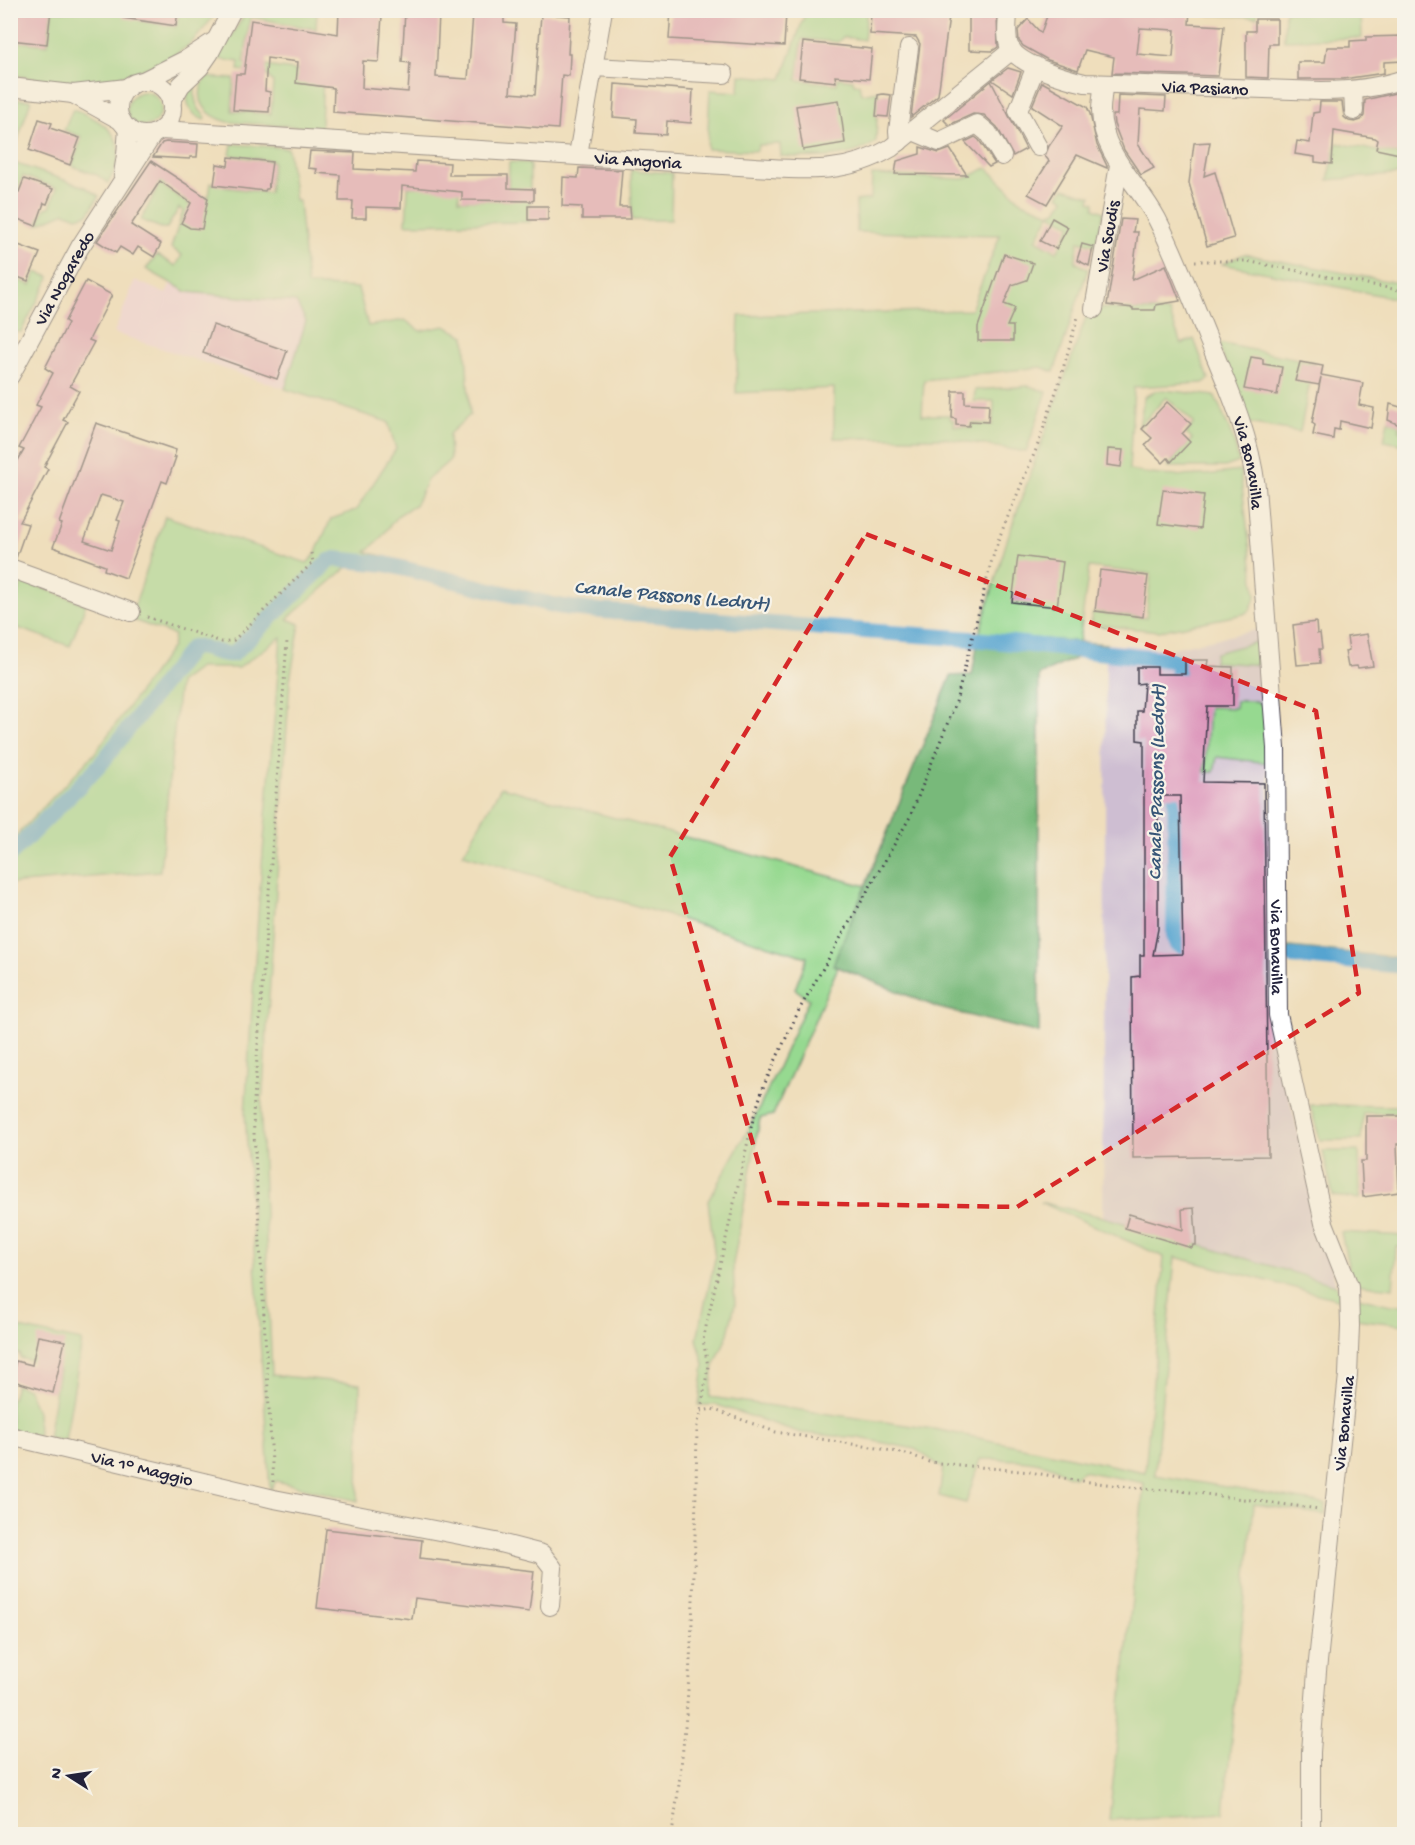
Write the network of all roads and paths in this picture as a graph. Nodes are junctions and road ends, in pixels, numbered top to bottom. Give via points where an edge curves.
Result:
1 (232, 10) edge
2 (603, 10) edge
3 (1008, 10) edge
4 (214, 41) junction
5 (909, 48) dead end
6 (1012, 50) junction
7 (1036, 66) junction
8 (593, 67) junction
9 (724, 74) dead end
10 (1404, 79) edge
11 (135, 84) junction
12 (1103, 84) junction
13 (10, 87) edge
14 (1353, 91) junction
15 (73, 94) junction
16 (172, 104) junction
17 (1354, 111) dead end
18 (125, 125) junction
19 (157, 132) junction
20 (226, 133) junction
21 (907, 136) junction
22 (1038, 147) dead end
23 (578, 155) junction
24 (1002, 156) dead end
25 (1119, 165) junction
26 (121, 182) junction
27 (1176, 261) junction
28 (1404, 291) edge
29 (1086, 312) joint
30 (10, 376) edge
31 (310, 553) dead end
32 (10, 568) edge
33 (131, 612) joint
34 (287, 641) dead end
35 (701, 1411) junction
36 (10, 1436) edge
37 (274, 1499) junction
38 (1334, 1511) junction
39 (550, 1606) dead end
40 (672, 1834) edge
41 (1311, 1834) edge

1 - 4 street
2 - 8 street
3 - 6 street
4 - 11 street
4 - 16 street via 200,67 181,85
5 - 21 street via 898,131
6 - 7 street, Via Pasiano
6 - 21 street, Via Angoria
7 - 12 street, Via Pasiano via 1070,80
7 - 22 street via 1018,111
8 - 9 street
8 - 23 street
10 - 14 street, Via Pasiano
11 - 15 street
11 - 16 street via 159,85
11 - 18 street via 119,103
12 - 14 street, Via Pasiano
12 - 25 street, Via Bonavilla via 1104,129
13 - 15 street
14 - 17 street
15 - 18 street
16 - 19 street via 168,123
16 - 20 street, Via Angoria via 199,124
18 - 19 street via 135,133
18 - 26 street, Via Nogaredo via 126,155
19 - 20 street, Via Angoria
19 - 26 street, Via Nogaredo
20 - 23 street, Via Angoria
21 - 23 street, Via Angoria via 872,159 824,169
21 - 24 street via 939,142 977,124 988,133
25 - 27 street, Via Bonavilla via 1156,217
25 - 29 street, Via Scudis
26 - 30 street, Via Nogaredo via 80,247
27 - 28 path via 1246,261
27 - 38 street, Via Bonavilla via 1245,431 1256,487 1276,748 1278,1015 1324,1223 1349,1286 1348,1375
29 - 35 path via 999,538 956,702 910,817 799,1010 764,1085 703,1340 708,1366
31 - 33 path via 313,562 234,640 222,642
32 - 33 street
34 - 37 path via 253,1114
35 - 38 path via 712,1409 776,1432 877,1448 929,1462
35 - 40 path via 697,1425 691,1658
36 - 37 street, Via 1° Maggio
37 - 39 street, Via 1° Maggio via 542,1554 553,1568
38 - 41 street, Via Bonavilla via 1311,1752

